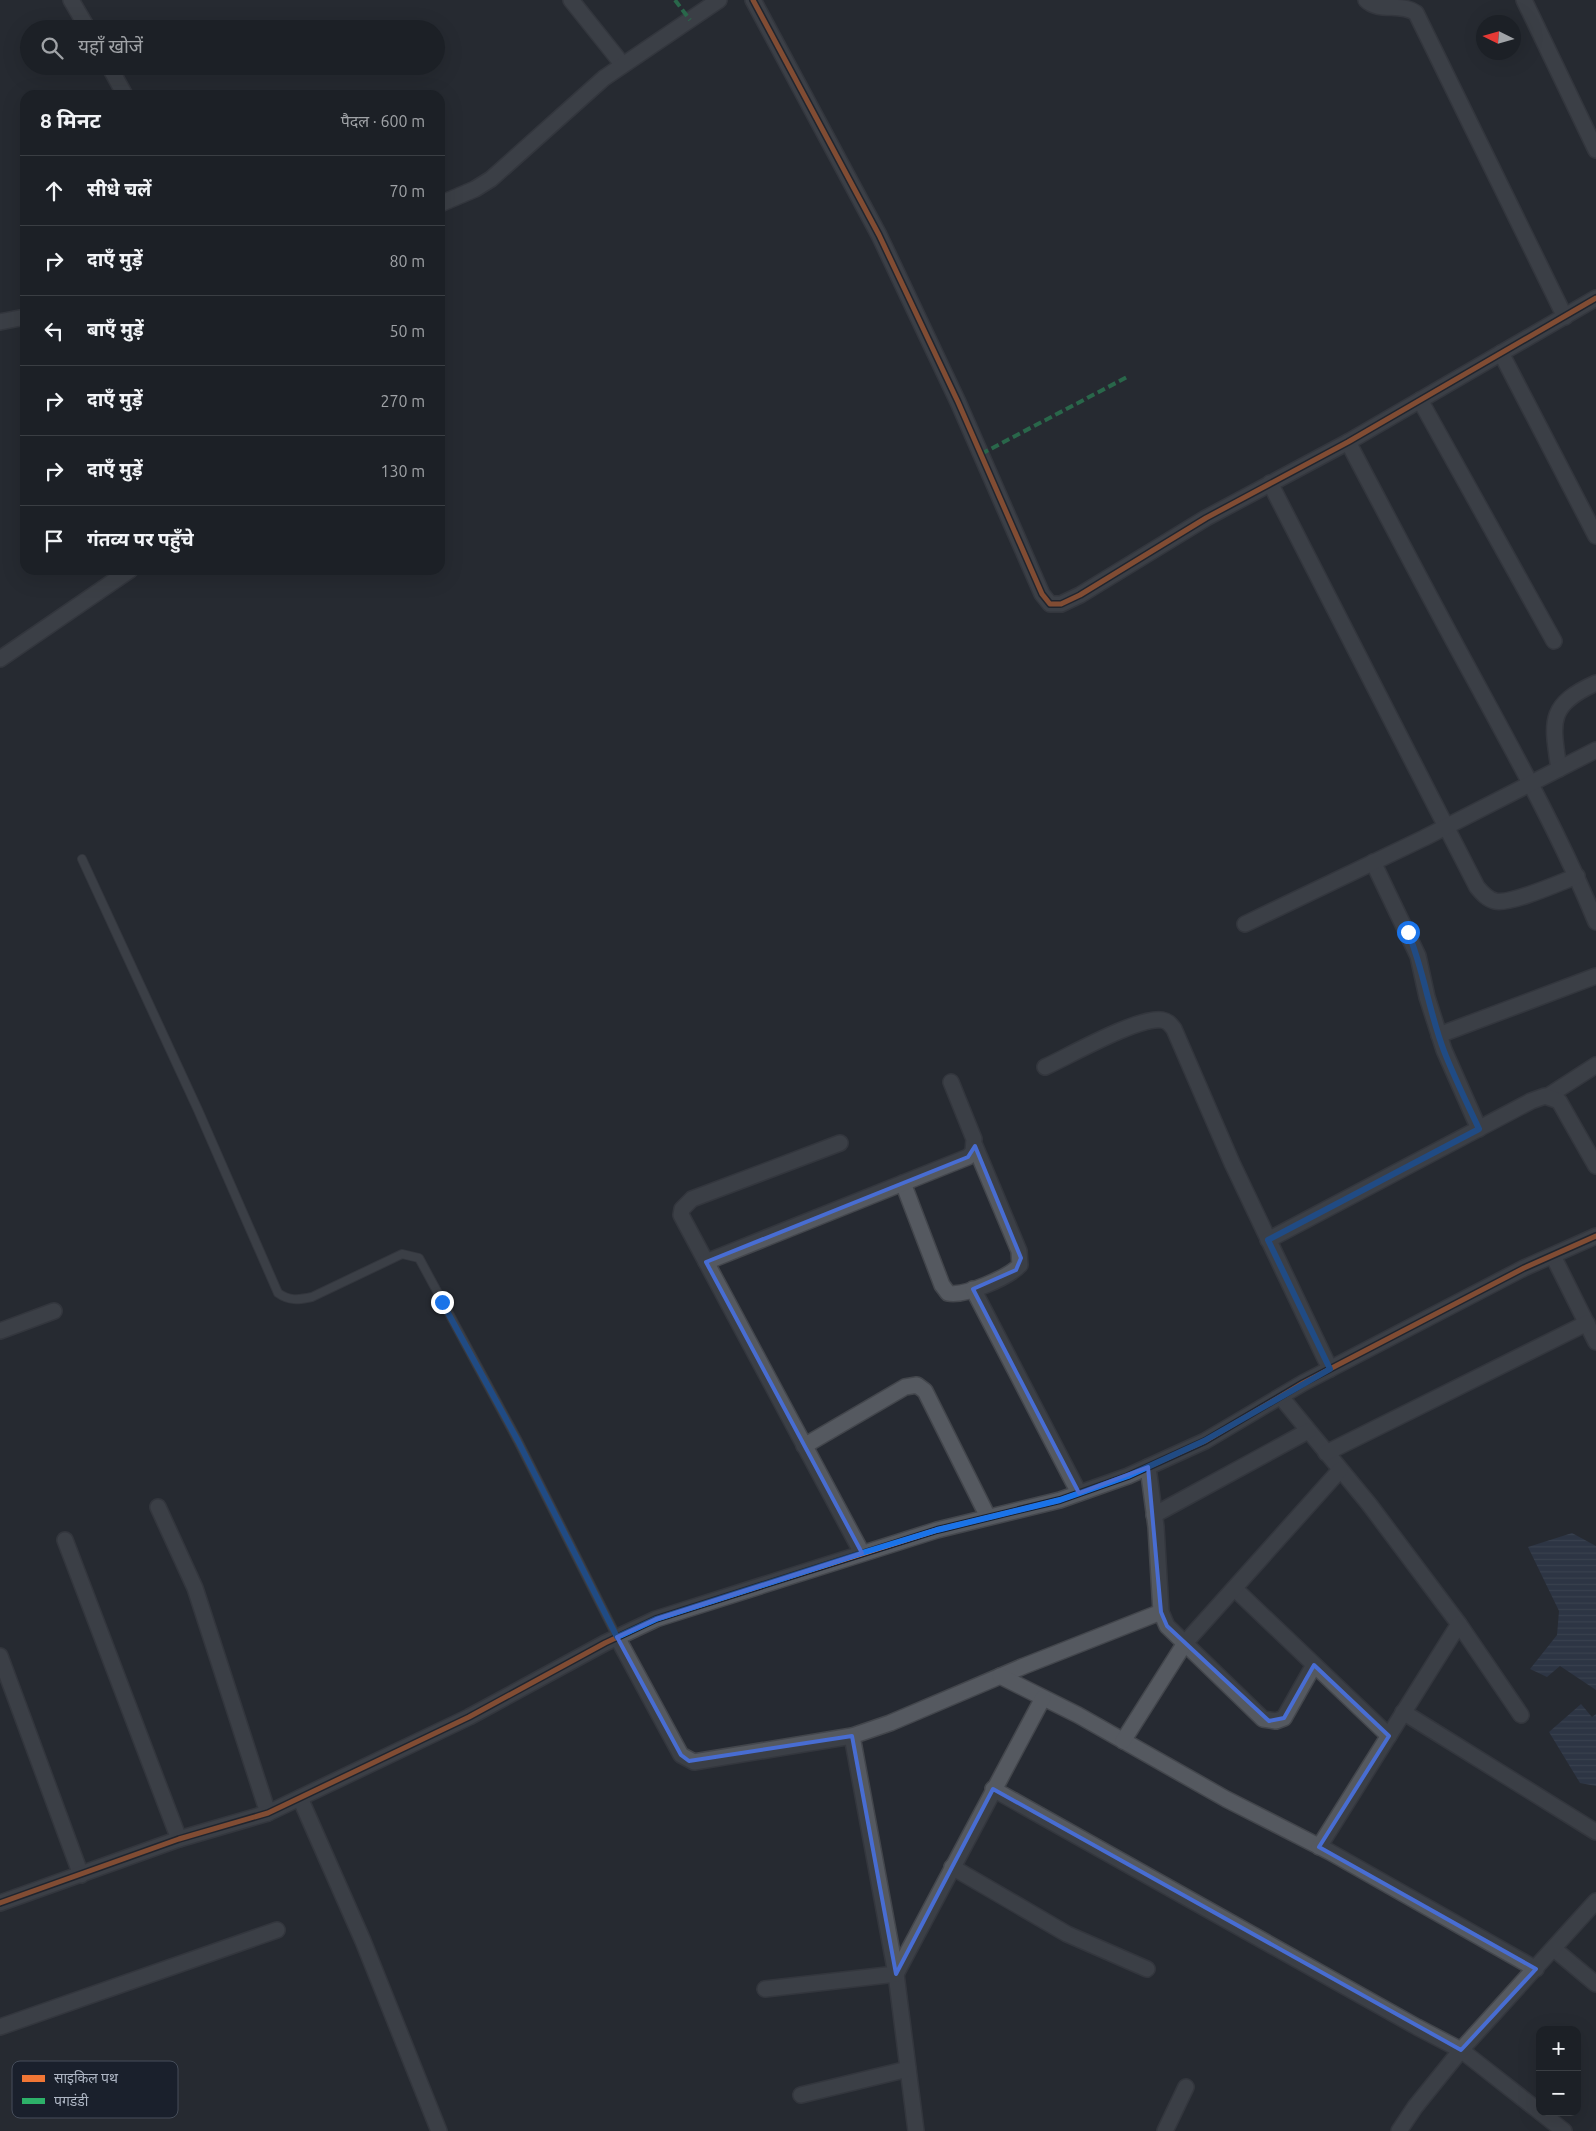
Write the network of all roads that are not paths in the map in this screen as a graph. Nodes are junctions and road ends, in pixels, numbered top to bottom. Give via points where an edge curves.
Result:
1 (71, 0) edge
2 (571, 0) edge
3 (719, 0) edge
4 (754, 0) edge
5 (1366, 0) edge
6 (1524, 0) edge
7 (83, 20) edge
8 (623, 65) junction
9 (114, 75) edge
10 (122, 90) edge
11 (1596, 150) edge
12 (445, 202) edge
13 (1596, 298) edge
14 (1564, 317) junction
15 (20, 318) edge
16 (0, 322) edge
17 (1501, 353) junction
18 (1420, 400) junction
19 (1348, 442) junction
20 (1270, 483) junction
21 (1596, 536) edge
22 (123, 575) edge
23 (1554, 641) dead end
24 (0, 659) edge
25 (1596, 683) edge
26 (1596, 750) edge
27 (1559, 769) junction
28 (1531, 784) junction
29 (1446, 826) junction
30 (82, 859) dead end
31 (1373, 862) junction
32 (1577, 876) junction
33 (1596, 922) edge
34 (1245, 924) dead end
35 (1596, 976) edge
36 (1439, 1035) junction
37 (1596, 1065) edge
38 (1044, 1067) dead end
39 (951, 1082) dead end
40 (1548, 1096) junction
41 (1479, 1129) junction
42 (840, 1142) dead end
43 (975, 1146) junction
44 (1596, 1166) edge
45 (904, 1184) junction
46 (1596, 1236) edge
47 (1268, 1240) junction
48 (1553, 1256) junction
49 (706, 1262) junction
50 (973, 1289) junction
51 (54, 1311) dead end
52 (1587, 1323) junction
53 (0, 1331) edge
54 (1596, 1342) edge
55 (1330, 1369) junction
56 (1281, 1397) junction
57 (1308, 1431) junction
58 (804, 1446) junction
59 (1326, 1453) junction
60 (1148, 1467) junction
61 (1340, 1470) junction
62 (1079, 1493) junction
63 (158, 1507) dead end
64 (1154, 1515) junction
65 (988, 1517) junction
66 (65, 1540) dead end
67 (862, 1553) junction
68 (1235, 1589) junction
69 (1160, 1612) junction
70 (1459, 1624) junction
71 (617, 1637) junction
72 (1185, 1643) junction
73 (0, 1656) edge
74 (1314, 1665) junction
75 (1000, 1676) junction
76 (1043, 1698) junction
77 (1403, 1712) junction
78 (1521, 1715) dead end
79 (852, 1736) junction
80 (1389, 1736) junction
81 (1123, 1741) junction
82 (993, 1789) junction
83 (300, 1798) junction
84 (268, 1813) junction
85 (1596, 1832) edge
86 (179, 1839) junction
87 (1319, 1847) junction
88 (952, 1867) junction
89 (81, 1874) junction
90 (1596, 1901) edge
91 (0, 1902) edge
92 (276, 1930) dead end
93 (1554, 1949) junction
94 (1536, 1968) junction
95 (1148, 1969) dead end
96 (896, 1974) junction
97 (1596, 1984) edge
98 (765, 1989) dead end
99 (0, 2026) edge
100 (1461, 2050) junction
101 (908, 2069) junction
102 (1186, 2087) dead end
103 (801, 2096) dead end
104 (1536, 2109) edge
105 (1545, 2116) edge
106 (439, 2131) edge
107 (916, 2131) edge
108 (1165, 2131) edge
109 (1400, 2131) edge
110 (1564, 2131) edge

1 - 7 street
2 - 8 street
3 - 8 street
4 - 20 street via 879,235 958,402 1046,601 1056,605 1080,595
5 - 14 street via 1374,6 1407,8 1416,13
6 - 11 street
8 - 12 street via 582,96 491,178 476,189
9 - 10 street
13 - 14 street
14 - 17 street
15 - 16 street
17 - 18 street
17 - 21 street
18 - 19 street
18 - 23 street
19 - 20 street
19 - 28 street
20 - 29 street
22 - 24 street
25 - 27 street via 1577,692 1558,710 1554,731
26 - 27 street
27 - 28 street
28 - 29 street
28 - 32 street
29 - 31 street
29 - 32 street via 1477,886 1493,901 1514,899
30 - 71 lane via 278,1293 286,1299 312,1297 402,1254 419,1258 518,1441
31 - 34 street
31 - 36 street via 1418,956
32 - 33 street
35 - 36 street
36 - 41 street
37 - 40 street
38 - 47 street via 1141,1022 1169,1022
39 - 43 street
40 - 41 street via 1537,1098
40 - 44 street via 1556,1098 1563,1107
41 - 47 street
42 - 49 street via 686,1203 681,1215
43 - 45 street via 968,1157
43 - 50 street via 1021,1258 1016,1270
45 - 49 street
45 - 50 street via 944,1289 955,1295
46 - 48 street
47 - 55 street
48 - 52 street
48 - 55 street
49 - 58 street
50 - 62 street
51 - 53 street
52 - 54 street
52 - 59 street
55 - 56 street
56 - 57 street
56 - 60 street via 1204,1441
57 - 59 street
57 - 64 street
58 - 65 street via 904,1387 917,1386 925,1391
58 - 67 street
59 - 61 street
60 - 62 street
60 - 64 street
61 - 68 street
61 - 70 street
62 - 65 street
63 - 84 street via 196,1588
64 - 69 street
65 - 67 street
66 - 86 street
67 - 71 street via 656,1619
68 - 72 street
68 - 74 street
69 - 72 street via 1167,1626
69 - 75 street
70 - 77 street
70 - 78 street
71 - 79 street via 680,1755 689,1762
71 - 83 street via 469,1717
72 - 74 street via 1263,1719 1269,1721 1284,1718
72 - 81 street
73 - 89 street
74 - 80 street
75 - 76 street
75 - 79 street via 890,1724
76 - 81 street
76 - 82 street
77 - 80 street
77 - 85 street
79 - 96 street
80 - 87 street
81 - 87 street
82 - 88 street
82 - 100 street
83 - 84 street
83 - 106 street via 363,1941
84 - 86 street
86 - 89 street
87 - 94 street
88 - 95 street via 1067,1934
88 - 96 street
89 - 91 street
90 - 93 street
92 - 99 street
93 - 94 street
93 - 97 street
94 - 100 street
96 - 98 street
96 - 101 street
100 - 104 street
100 - 109 street
101 - 103 street
101 - 107 street
102 - 108 street
105 - 110 street

